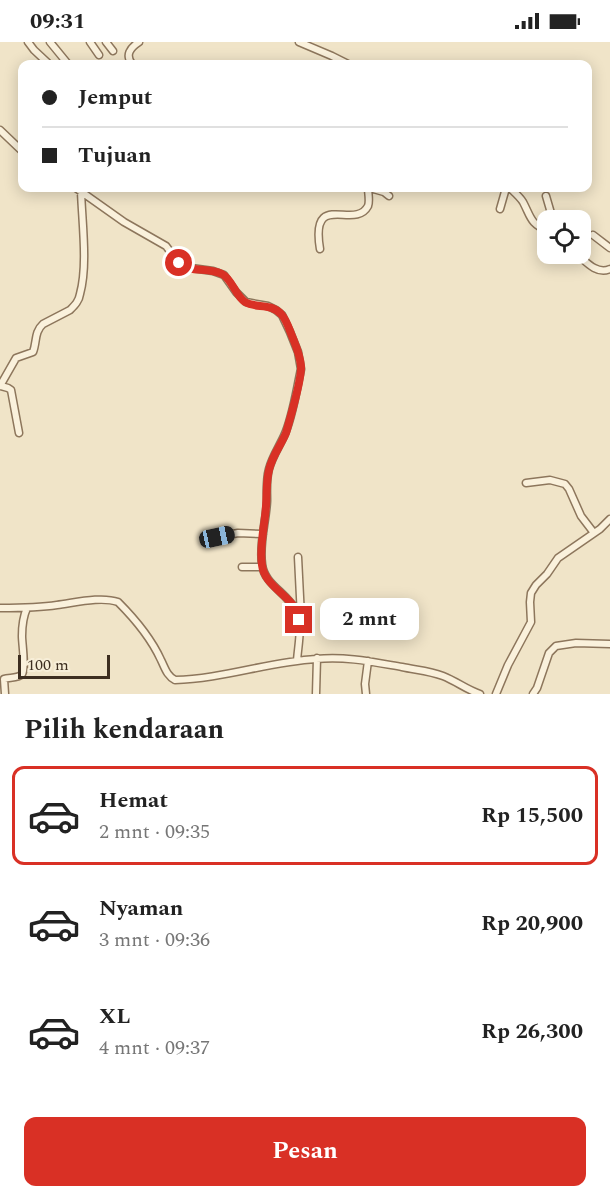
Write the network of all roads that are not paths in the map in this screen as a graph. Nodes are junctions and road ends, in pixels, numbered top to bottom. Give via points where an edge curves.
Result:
1 (28, 42) edge
2 (50, 42) edge
3 (90, 42) edge
4 (106, 42) edge
5 (139, 42) edge
6 (299, 42) edge
7 (114, 51) dead end
8 (99, 55) dead end
9 (45, 60) edge
10 (65, 60) edge
11 (130, 60) edge
12 (339, 60) edge
13 (0, 130) edge
14 (18, 147) edge
15 (78, 192) edge
16 (82, 192) edge
17 (369, 192) edge
18 (384, 192) edge
19 (507, 192) edge
20 (513, 192) edge
21 (389, 196) dead end
22 (546, 196) dead end
23 (501, 209) dead end
24 (550, 210) edge
25 (537, 226) edge
26 (593, 235) dead end
27 (610, 248) edge
28 (320, 249) dead end
29 (590, 264) edge
30 (610, 269) edge
31 (1, 386) edge
32 (19, 433) dead end
33 (526, 483) dead end
34 (610, 519) edge
35 (594, 533) junction
36 (263, 534) junction
37 (217, 537) dead end
38 (298, 557) dead end
39 (242, 567) dead end
40 (262, 567) junction
41 (0, 608) edge
42 (27, 608) junction
43 (300, 633) junction
44 (610, 644) edge
45 (317, 658) junction
46 (297, 661) junction
47 (368, 661) junction
48 (5, 694) edge
49 (316, 694) edge
50 (366, 694) edge
51 (480, 694) edge
52 (496, 694) edge
53 (533, 694) edge

1 - 9 street
2 - 10 street
3 - 8 street
4 - 7 street
5 - 11 street via 129,51
6 - 12 street
13 - 14 street
15 - 31 street via 84,263 80,296 70,310 39,327 33,352 15,360
16 - 36 street via 166,246 182,266 224,275 246,302 273,308 287,324 301,369 285,434 269,468
17 - 28 street via 363,211 327,216 320,222
18 - 21 street
19 - 23 street
20 - 25 street
22 - 24 street
26 - 27 street
29 - 30 street via 599,271
31 - 32 street via 11,390
33 - 35 street via 550,480 565,484 580,516
34 - 35 street
35 - 52 street via 558,558 531,593 531,622
36 - 37 street
36 - 40 street
38 - 43 street
39 - 40 street
40 - 43 street via 270,582 296,610
41 - 42 street
42 - 46 street via 118,602 147,636 168,675 175,680
42 - 48 street via 23,619 23,670 18,677 4,679
43 - 46 street
44 - 53 street via 556,646 549,653
45 - 46 street
45 - 47 street
45 - 49 street
47 - 50 street
47 - 51 street via 435,674

